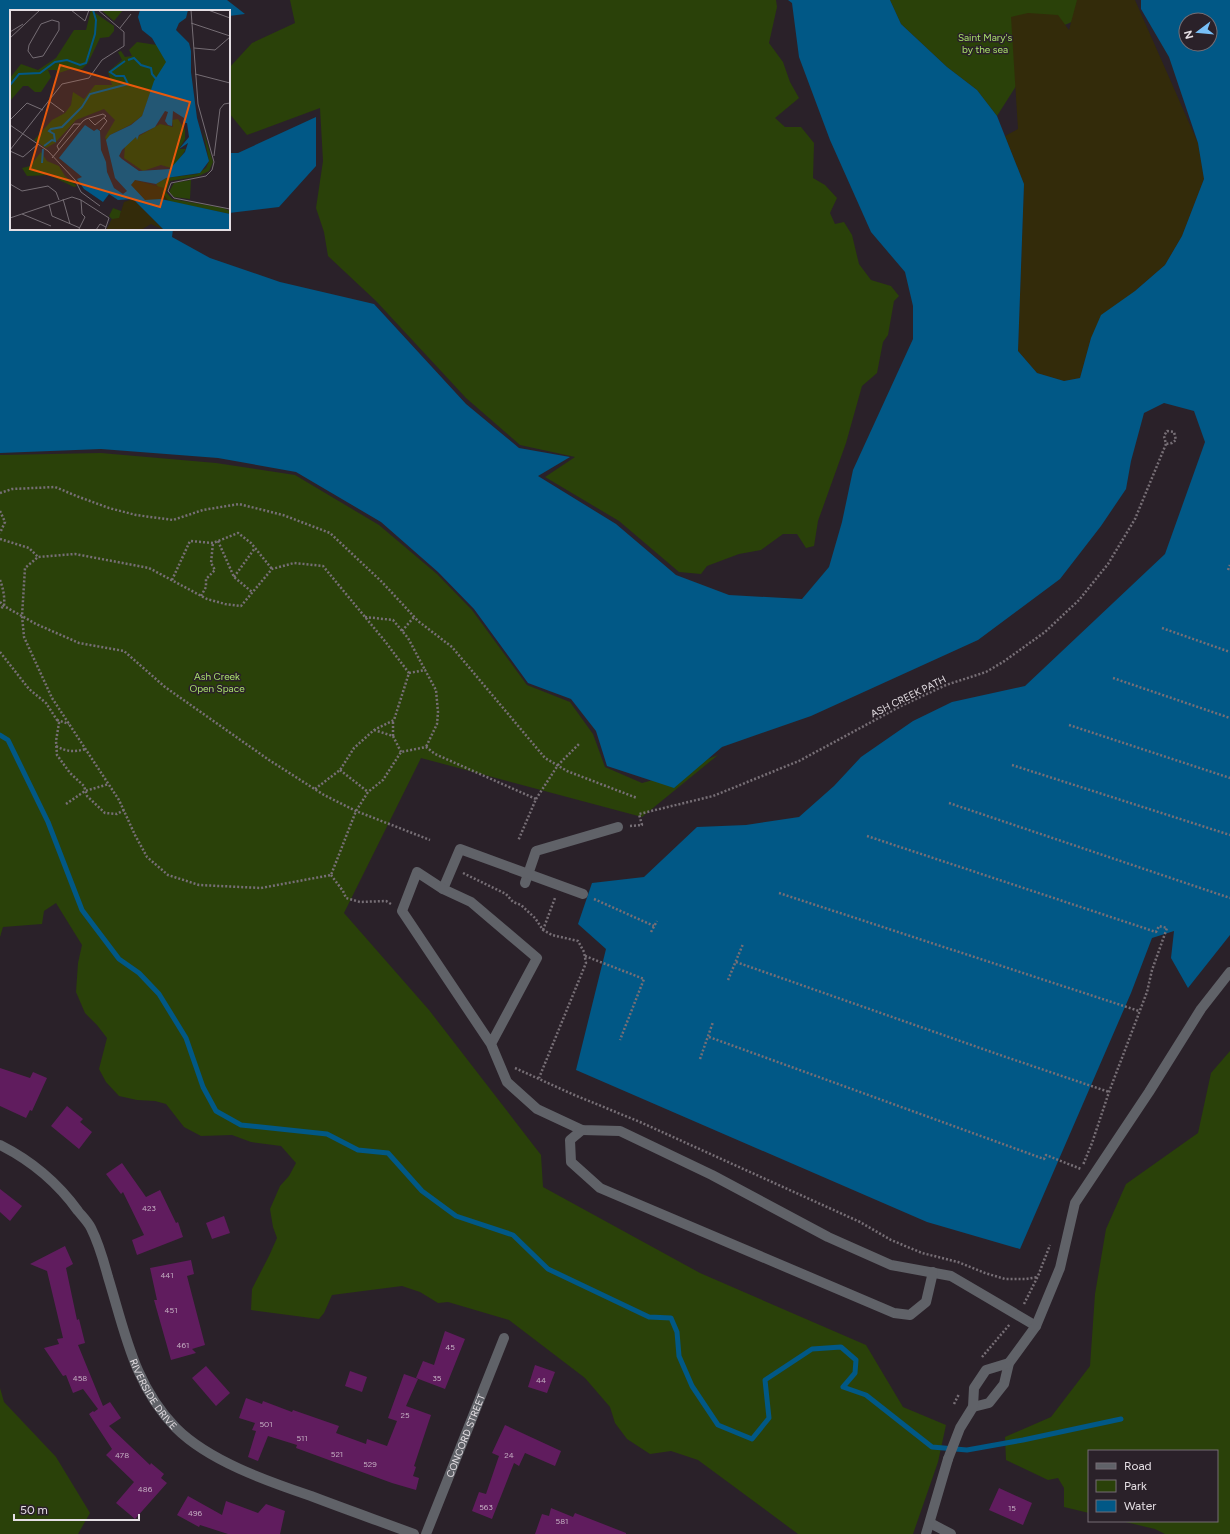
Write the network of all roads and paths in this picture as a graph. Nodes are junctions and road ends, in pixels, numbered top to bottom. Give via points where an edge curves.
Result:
1 (1166, 444) junction
2 (0, 493) edge
3 (0, 511) edge
4 (0, 533) edge
5 (0, 539) edge
6 (218, 541) junction
7 (214, 543) junction
8 (255, 548) junction
9 (38, 557) junction
10 (1230, 565) edge
11 (272, 569) junction
12 (1228, 570) dead end
13 (234, 577) junction
14 (0, 580) edge
15 (172, 580) junction
16 (252, 592) junction
17 (201, 596) junction
18 (0, 602) edge
19 (4, 606) junction
20 (0, 609) edge
21 (22, 616) junction
22 (365, 617) junction
23 (414, 617) junction
24 (1162, 628) dead end
25 (402, 631) junction
26 (0, 652) edge
27 (1230, 652) edge
28 (425, 670) junction
29 (409, 673) junction
30 (1113, 678) dead end
31 (1230, 718) edge
32 (57, 720) junction
33 (394, 720) junction
34 (70, 724) junction
35 (1069, 725) dead end
36 (374, 730) junction
37 (393, 736) junction
38 (580, 743) dead end
39 (56, 746) junction
40 (426, 747) junction
41 (86, 749) junction
42 (401, 752) junction
43 (558, 765) junction
44 (1012, 765) dead end
45 (340, 770) junction
46 (1230, 778) edge
47 (109, 784) junction
48 (316, 789) junction
49 (85, 791) junction
50 (368, 792) junction
51 (637, 798) dead end
52 (536, 799) junction
53 (949, 803) dead end
54 (66, 804) dead end
55 (124, 810) junction
56 (356, 811) junction
57 (618, 827) joint
58 (1230, 835) edge
59 (867, 836) dead end
60 (430, 840) dead end
61 (518, 841) dead end
62 (331, 875) junction
63 (526, 878) junction
64 (443, 888) junction
65 (779, 893) dead end
66 (583, 894) joint
67 (556, 895) dead end
68 (1230, 898) edge
69 (402, 911) junction
70 (657, 920) dead end
71 (654, 926) junction
72 (543, 930) dead end
73 (651, 932) dead end
74 (743, 944) dead end
75 (585, 956) dead end
76 (736, 962) junction
77 (1230, 972) edge
78 (728, 980) dead end
79 (1139, 1011) junction
80 (713, 1022) dead end
81 (709, 1037) junction
82 (620, 1040) dead end
83 (491, 1044) junction
84 (700, 1059) dead end
85 (498, 1061) junction
86 (1108, 1092) junction
87 (582, 1130) junction
88 (0, 1145) edge
89 (1082, 1169) junction
90 (1078, 1176) dead end
91 (1051, 1242) dead end
92 (933, 1272) junction
93 (1038, 1276) junction
94 (1018, 1316) junction
95 (1036, 1326) junction
96 (504, 1338) dead end
97 (980, 1359) dead end
98 (1009, 1363) junction
99 (961, 1391) dead end
100 (954, 1404) dead end
101 (973, 1408) junction
102 (930, 1523) junction
103 (414, 1534) edge
104 (426, 1534) edge
105 (926, 1534) edge
106 (951, 1534) edge

1 - 1 path, ASH CREEK PATH via 1176,440 1174,432 1167,431 1164,436
1 - 57 path, ASH CREEK PATH via 1135,519 1108,564 1079,600 1045,632 1003,662 986,672 946,684 799,761 713,796 639,814 642,825
2 - 23 path via 12,489 56,487 116,510 173,520 204,510 239,504 283,515 330,533
3 - 4 path via 5,522
5 - 9 path via 28,548
6 - 7 path
6 - 8 path via 238,533
6 - 13 path
7 - 15 path via 190,541
7 - 17 path via 211,563 215,570 206,579 206,587
8 - 11 path
8 - 13 path
9 - 15 path via 75,554 149,568
9 - 21 path via 25,568
10 - 12 path
11 - 16 path
11 - 22 path via 294,563 323,566
13 - 16 path
14 - 19 path via 3,586
15 - 17 path
16 - 17 path via 241,606
18 - 19 path
19 - 20 path
19 - 21 path
21 - 34 path via 24,637 52,698
21 - 48 path via 80,643 124,651 165,687 269,760
22 - 25 path via 393,620
22 - 29 path
23 - 25 path
23 - 43 path via 452,647 545,758
24 - 27 path
25 - 28 path
26 - 32 path via 29,689 46,703
28 - 29 path
28 - 40 path via 436,690 438,712 437,724
29 - 33 path
30 - 31 path
32 - 34 path
32 - 39 path via 59,723
33 - 36 path
33 - 37 path
34 - 41 path
35 - 46 path
36 - 37 path
36 - 45 path via 354,748
37 - 42 path
38 - 43 path
39 - 41 path via 75,752
39 - 49 path via 57,755 70,773 84,786
40 - 42 path
40 - 52 path via 435,754
41 - 47 path
42 - 50 path via 383,780
43 - 51 path via 567,771
43 - 52 path
44 - 58 path
45 - 48 path
45 - 50 path
47 - 49 path
47 - 55 path
48 - 56 path
49 - 54 path
49 - 55 path via 105,813 117,814
50 - 56 path
52 - 61 path
53 - 68 path
55 - 62 path via 147,856 168,875 199,885 261,888
56 - 60 path
56 - 62 path
57 - 63 street via 536,851
59 - 79 path via 1156,932 1159,926 1167,928
62 - 69 path via 346,898 360,902 386,901
63 - 64 street via 460,849
63 - 66 street
64 - 69 street via 417,872
64 - 83 street via 471,902 538,958
65 - 79 path
66 - 71 path
67 - 72 path
69 - 83 street
70 - 71 path
71 - 73 path
74 - 76 path
75 - 82 path via 644,979
76 - 78 path
76 - 86 path
77 - 95 street via 1201,1009 1075,1203 1060,1268
79 - 86 path
80 - 81 path
81 - 84 path
81 - 89 path via 1044,1159 1046,1155
83 - 85 street
85 - 87 street via 507,1082 537,1109
85 - 93 path via 640,1122 922,1253 958,1262 1005,1279
86 - 89 path
87 - 92 street via 620,1131 712,1175 828,1237 891,1265
87 - 92 street via 570,1140 571,1162 600,1188 894,1313 910,1315 926,1302
88 - 103 street, RIVERSIDE DRIVE via 48,1176 91,1228 138,1373 152,1399 177,1429 204,1450 265,1480
89 - 90 path
91 - 93 path
92 - 94 street via 952,1276
93 - 94 path
94 - 95 street
94 - 97 path
95 - 98 street
96 - 104 street, CONCORD STREET
98 - 101 street via 1004,1384 989,1403
98 - 101 street via 986,1370 974,1388
99 - 100 path
101 - 102 street via 954,1441
102 - 105 street
102 - 106 street

